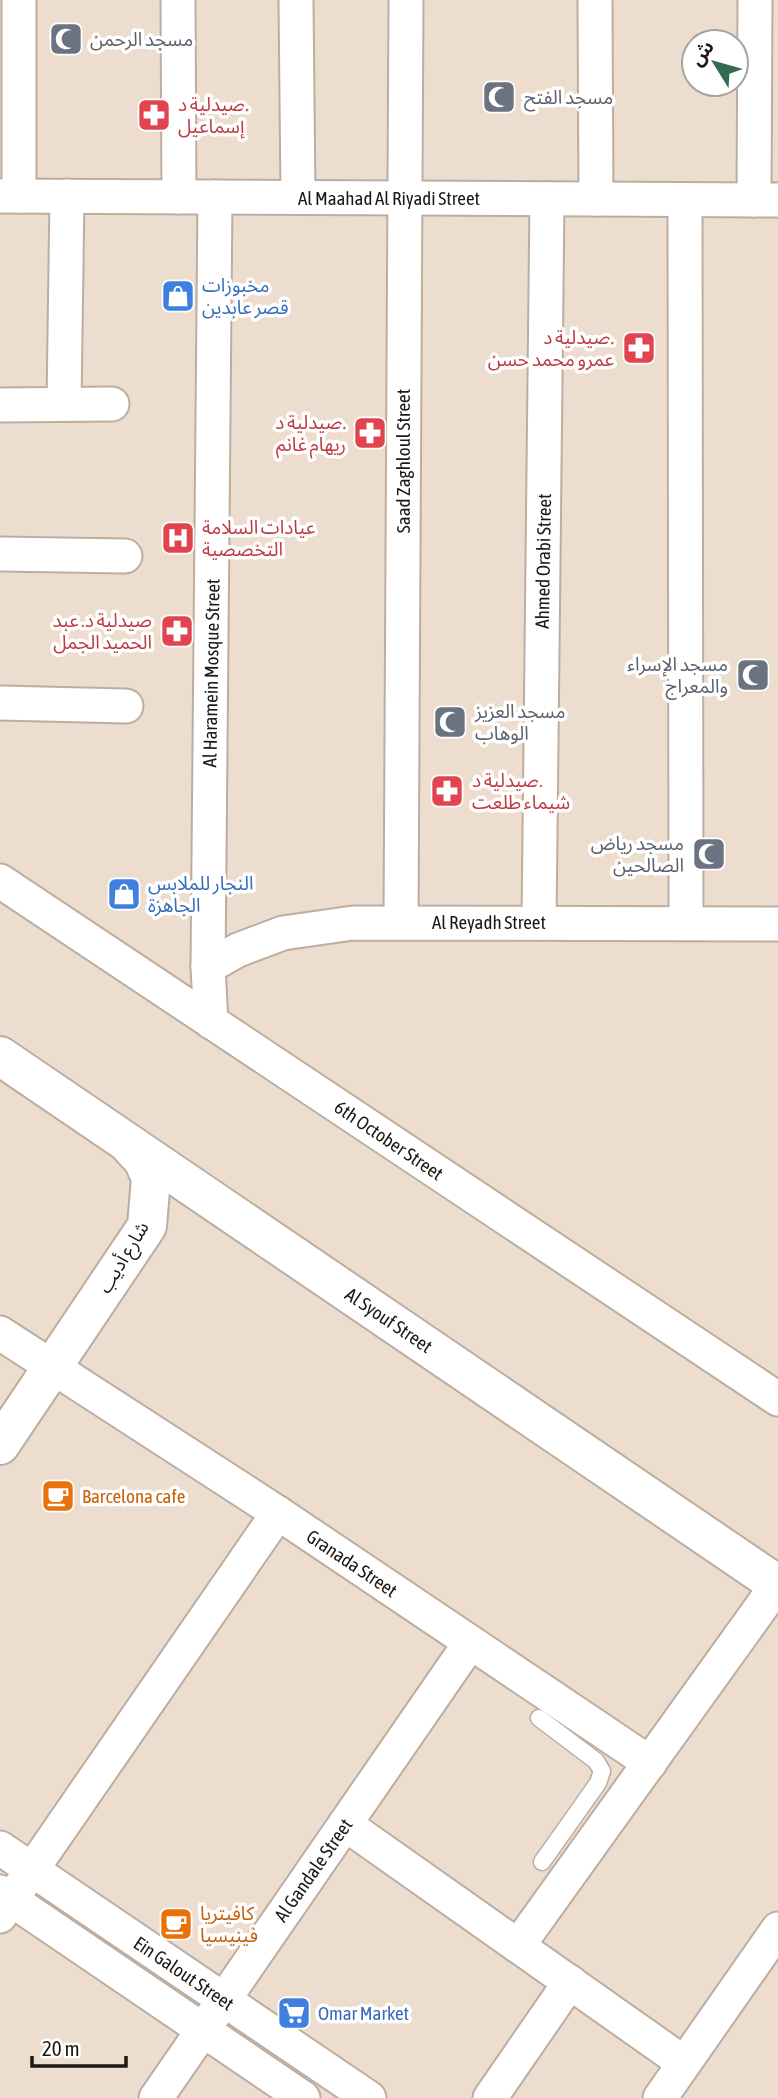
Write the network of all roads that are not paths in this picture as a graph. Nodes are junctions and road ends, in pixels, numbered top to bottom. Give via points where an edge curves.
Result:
1 (19, 0) edge
2 (178, 0) edge
3 (296, 0) edge
4 (406, 0) edge
5 (595, 0) edge
6 (755, 0) edge
7 (10, 196) edge
8 (67, 196) junction
9 (179, 197) junction
10 (215, 197) junction
11 (298, 197) junction
12 (405, 198) junction
13 (547, 199) junction
14 (596, 199) junction
15 (685, 200) junction
16 (766, 200) edge
17 (64, 404) junction
18 (112, 404) dead end
19 (0, 405) edge
20 (0, 554) edge
21 (125, 556) dead end
22 (0, 702) edge
23 (126, 706) dead end
24 (0, 881) edge
25 (401, 922) junction
26 (539, 923) junction
27 (686, 923) junction
28 (778, 924) edge
29 (208, 967) junction
30 (211, 1023) junction
31 (0, 1056) edge
32 (125, 1140) junction
33 (27, 1352) edge
34 (0, 1396) edge
35 (778, 1399) edge
36 (0, 1445) edge
37 (278, 1513) junction
38 (778, 1585) edge
39 (470, 1643) junction
40 (539, 1718) dead end
41 (650, 1763) junction
42 (345, 1824) junction
43 (0, 1848) edge
44 (568, 1851) junction
45 (542, 1862) dead end
46 (32, 1870) junction
47 (4, 1903) edge
48 (778, 1929) edge
49 (518, 1946) junction
50 (570, 1982) junction
51 (223, 2000) junction
52 (203, 2031) junction
53 (684, 2063) junction
54 (156, 2098) edge
55 (303, 2098) edge
56 (369, 2098) edge
57 (490, 2098) edge
58 (660, 2098) edge

1 - 7 street
2 - 9 street
3 - 11 street
4 - 12 street, Saad Zaghloul Street
5 - 14 street
6 - 16 street
7 - 8 street, Al Maahad Al Riyadi Street
8 - 9 street, Al Maahad Al Riyadi Street
8 - 17 street
9 - 10 street, Al Maahad Al Riyadi Street
10 - 11 street, Al Maahad Al Riyadi Street
10 - 29 street, Al Haramein Mosque Street
11 - 12 street, Al Maahad Al Riyadi Street
12 - 13 street, Al Maahad Al Riyadi Street
12 - 25 street, Saad Zaghloul Street
13 - 14 street, Al Maahad Al Riyadi Street
13 - 26 street, Ahmed Orabi Street
14 - 15 street, Al Maahad Al Riyadi Street
15 - 16 street, Al Maahad Al Riyadi Street
15 - 27 street
17 - 18 street
17 - 19 street
20 - 21 street
22 - 23 street
24 - 30 street, 6th October Street
25 - 26 street, Al Reyadh Street
25 - 29 street, Al Reyadh Street via 340,924 283,933
26 - 27 street, Al Reyadh Street
27 - 28 street, Al Reyadh Street
29 - 30 street, Al Haramein Mosque Street
30 - 35 street, 6th October Street
31 - 32 main road, Al Syouf Street
32 - 33 main road, شارع أديب via 144,1160 151,1178 147,1226
32 - 38 main road, Al Syouf Street
33 - 34 main road
33 - 36 main road
33 - 37 street, Granada Street
37 - 39 street, Granada Street
37 - 46 street
38 - 41 street
39 - 41 street, Granada Street
39 - 42 street, Al Gandale Street
40 - 44 lane via 596,1761 602,1771
41 - 44 street
42 - 49 street
42 - 51 street, Al Gandale Street
43 - 46 street, Ein Galout Street
44 - 45 lane
44 - 49 street
46 - 47 street
46 - 51 street, Ein Galout Street
47 - 52 street, Ein Galout Street
48 - 53 street
49 - 50 street
50 - 53 street
50 - 57 street
51 - 52 street, Al Gandale Street
51 - 56 street, Ein Galout Street
52 - 54 street, Al Gandale Street
52 - 55 street, Ein Galout Street
53 - 58 street

